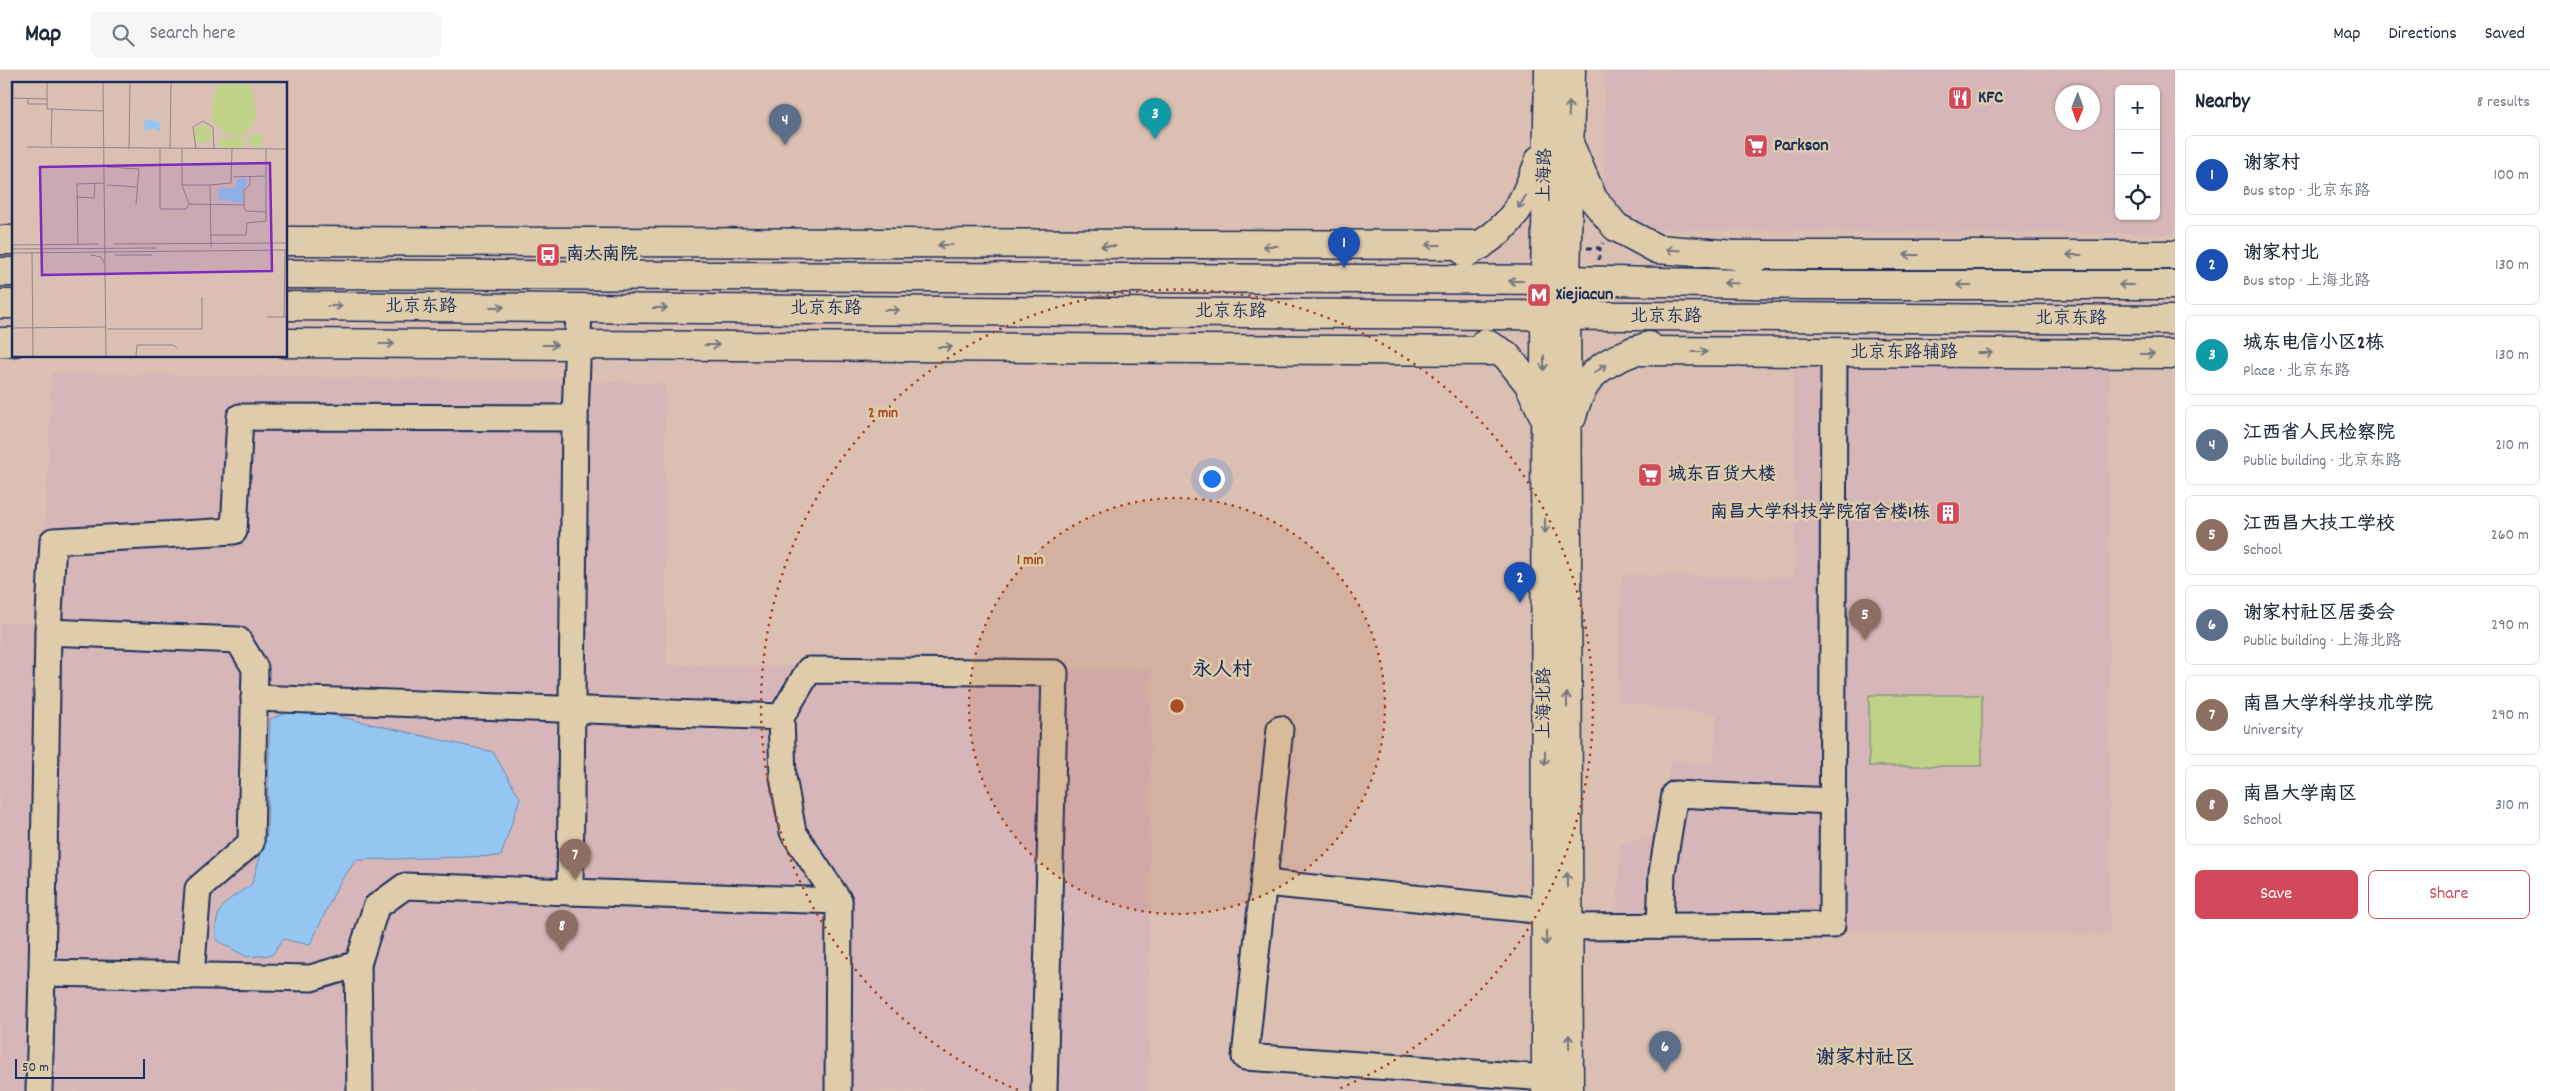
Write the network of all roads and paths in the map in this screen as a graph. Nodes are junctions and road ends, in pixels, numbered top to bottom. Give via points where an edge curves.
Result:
1 (1549, 70) edge
2 (1571, 70) edge
3 (1558, 141) junction
4 (288, 242) edge
5 (1481, 246) junction
6 (1735, 255) junction
7 (2175, 255) edge
8 (288, 274) edge
9 (1391, 280) junction
10 (1555, 281) junction
11 (1803, 284) junction
12 (2175, 285) edge
13 (288, 306) edge
14 (579, 308) junction
15 (1409, 313) junction
16 (1556, 315) junction
17 (1739, 317) junction
18 (2175, 320) edge
19 (288, 343) edge
20 (578, 345) junction
21 (1499, 351) junction
22 (1633, 351) junction
23 (1834, 352) junction
24 (2175, 354) edge
25 (575, 418) junction
26 (1545, 419) junction
27 (1567, 443) junction
28 (48, 632) junction
29 (254, 698) junction
30 (572, 707) junction
31 (781, 716) junction
32 (1280, 729) dead end
33 (1833, 801) junction
34 (1264, 883) junction
35 (570, 892) junction
36 (839, 900) junction
37 (1546, 911) junction
38 (1568, 926) junction
39 (1660, 926) junction
40 (358, 964) junction
41 (42, 973) junction
42 (191, 976) junction
43 (1546, 1084) edge
44 (39, 1091) edge
45 (360, 1091) edge
46 (838, 1091) edge
47 (1044, 1091) edge
48 (1569, 1091) edge

1 - 3 main road, 上海路
3 -> 2 main road, 上海路
3 -> 5 main road via 1525,201 1498,234
6 -> 3 main road via 1657,249 1616,227 1593,199
3 - 10 main road, 上海路
5 -> 4 main road
5 - 9 main road via 1445,265
7 -> 6 main road
6 - 11 main road
8 - 9 main road, 北京东路
10 -> 9 main road, 北京东路
11 -> 10 main road, 北京东路
10 - 16 main road, 上海路
12 -> 11 main road, 北京东路
13 -> 14 main road, 北京东路
14 -> 15 main road, 北京东路
14 - 20 lane
15 - 16 main road, 北京东路
15 - 21 main road
16 - 17 main road, 北京东路
16 -> 26 main road, 上海北路
16 - 27 main road, 上海北路
17 - 18 main road, 北京东路
17 - 22 main road
19 -> 20 main road, 北京东路
20 -> 21 main road, 北京东路
20 - 25 lane
21 - 26 main road via 1529,384
22 -> 23 main road, 北京东路辅路
27 -> 22 main road via 1577,398 1590,376
23 -> 24 main road, 北京东路辅路
23 - 33 lane
25 - 28 lane via 240,417 234,531 53,541
25 - 30 lane
26 -> 37 main road, 上海北路
38 -> 27 main road, 上海北路
28 - 29 lane via 238,640 255,668
28 - 41 lane
29 - 30 lane
29 - 42 lane via 250,843 198,889
30 - 31 lane
30 - 35 lane
31 - 36 lane via 783,777 793,832
31 - 47 lane via 809,670 1055,674
32 - 34 lane
33 - 39 lane via 1675,794 1662,873
33 - 39 lane via 1832,924
34 - 37 lane
34 - 43 lane via 1245,1057
35 - 36 lane
35 - 40 lane via 405,886 376,908
36 - 46 lane
37 -> 43 main road, 上海北路
38 - 39 lane
48 -> 38 main road, 上海北路
40 - 42 lane via 311,978
40 - 45 lane
41 - 42 lane
41 - 44 lane

